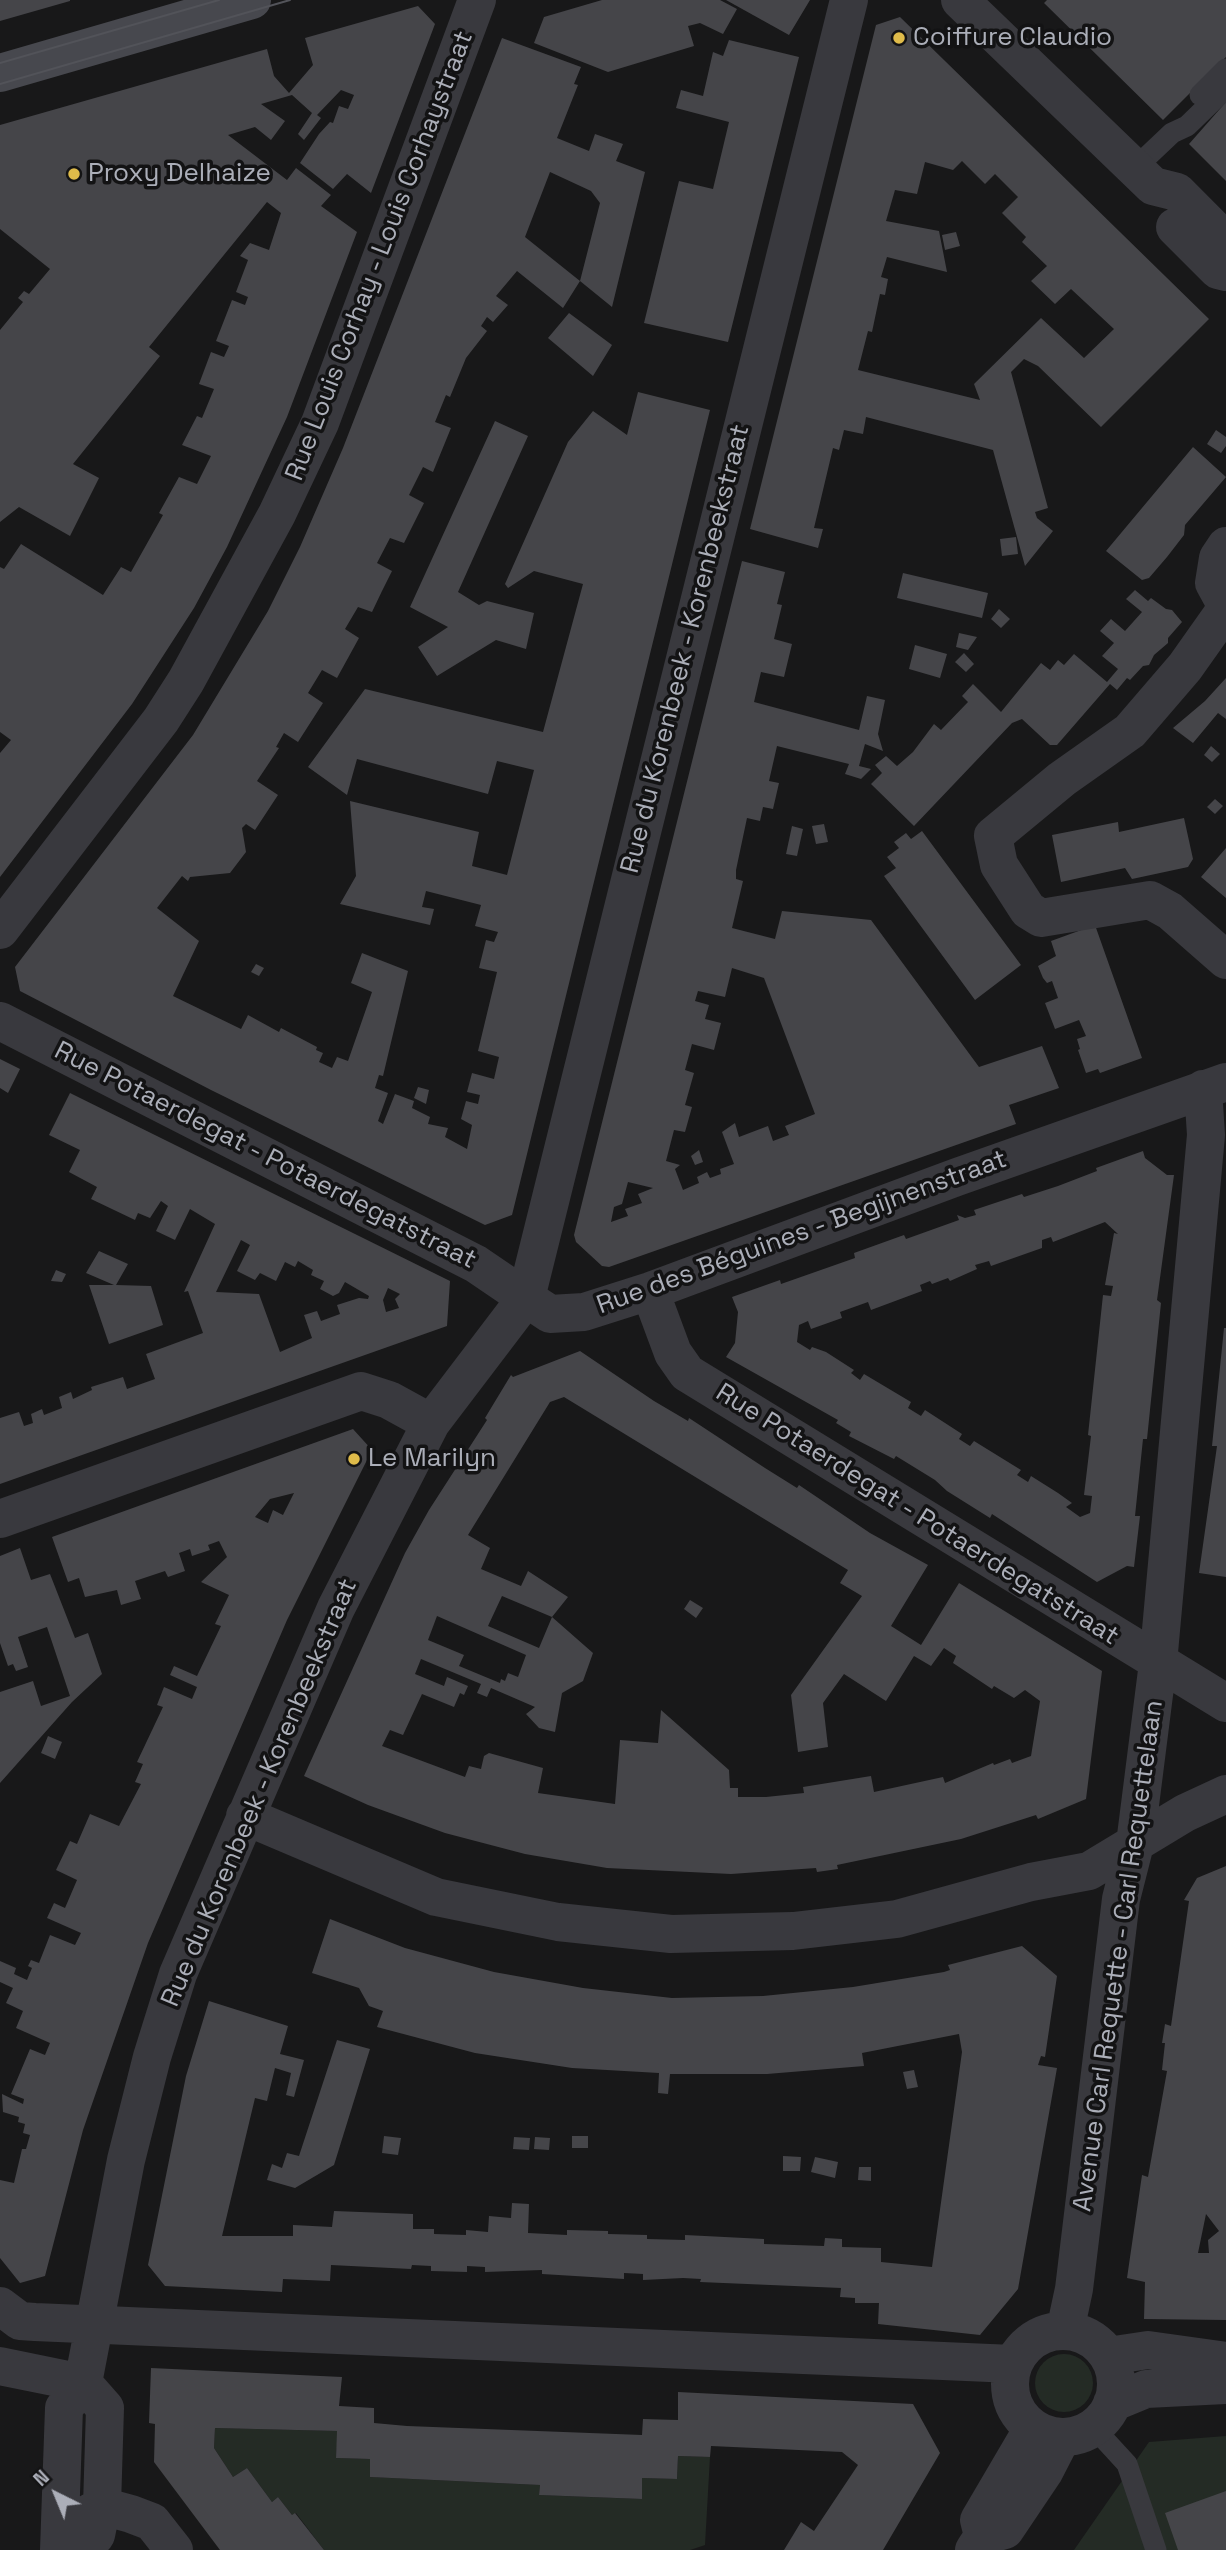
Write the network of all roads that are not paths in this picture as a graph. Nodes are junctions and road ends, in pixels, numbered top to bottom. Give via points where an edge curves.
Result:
1 (252, 0) edge
2 (477, 0) edge
3 (849, 0) edge
4 (960, 0) edge
5 (1226, 69) edge
6 (0, 73) edge
7 (1226, 88) edge
8 (1172, 132) junction
9 (1144, 177) junction
10 (1226, 241) edge
11 (1226, 272) edge
12 (1226, 546) edge
13 (1226, 607) edge
14 (0, 930) edge
15 (1226, 960) edge
16 (0, 1020) edge
17 (1214, 1085) edge
18 (650, 1291) junction
19 (526, 1298) junction
20 (431, 1423) junction
21 (0, 1519) edge
22 (1158, 1663) junction
23 (1226, 1703) edge
24 (1226, 1794) edge
25 (245, 1816) junction
26 (1135, 1844) junction
27 (0, 2306) edge
28 (95, 2324) junction
29 (1065, 2331) junction
30 (1108, 2357) junction
31 (1226, 2361) edge
32 (1013, 2364) junction
33 (0, 2366) edge
34 (83, 2382) junction
35 (1226, 2385) edge
36 (1075, 2423) junction
37 (102, 2506) junction
38 (67, 2543) edge
39 (989, 2545) edge
40 (174, 2550) edge
41 (1156, 2550) edge

1 - 6 main road
2 - 14 street, Rue Louis Corhay - Louis Corhaystraat via 320,423 277,514 186,681
3 - 19 street, Rue du Korenbeek - Korenbeekstraat
4 - 9 street
5 - 8 lane via 1179,117
7 - 8 lane via 1187,126
8 - 9 lane
9 - 10 street via 1177,192
9 - 11 street via 1159,210 1218,270
12 - 13 street via 1218,558 1214,583
13 - 15 street via 1185,667 1130,731 993,836 999,865 1028,910 1041,918 1150,900 1170,911
16 - 19 street, Rue Potaerdegat - Potaerdegatstraat via 464,1257
17 - 18 street, Rue des Béguines - Begijnenstraat
17 - 22 street, Avenue Carl Requette - Carl Requettelaan
18 - 19 street, Rue des Béguines - Begijnenstraat via 584,1312 550,1314
18 - 22 street, Rue Potaerdegat - Potaerdegatstraat via 673,1353 687,1373
19 - 20 street
20 - 21 street via 361,1391
20 - 25 street, Rue du Korenbeek - Korenbeekstraat via 336,1608
22 - 23 street, Rue Potaerdegat - Potaerdegatstraat
22 - 26 street, Avenue Carl Requette - Carl Requettelaan
24 - 26 street
25 - 26 street via 436,1897 558,1922 671,1934 793,1931 897,1919 1088,1871
25 - 28 street, Rue du Korenbeek - Korenbeekstraat via 177,1974 152,2057
26 - 29 street, Avenue Carl Requette - Carl Requettelaan via 1121,1899 1074,2289
27 - 28 street via 20,2321
28 - 32 street
28 - 34 street, Rue du Korenbeek - Korenbeekstraat
29 - 30 street via 1090,2338
29 - 32 street via 1034,2339
30 - 31 street via 1148,2350
30 - 36 street via 1115,2387
32 - 36 street via 1012,2399 1020,2415
33 - 34 street
34 - 37 street via 105,2408
34 - 38 street, Rue du Korenbeek - Korenbeekstraat via 64,2408
35 - 36 street via 1146,2389
36 - 39 street via 1005,2530
36 - 41 lane via 1127,2464
37 - 38 street
37 - 40 street via 152,2522

